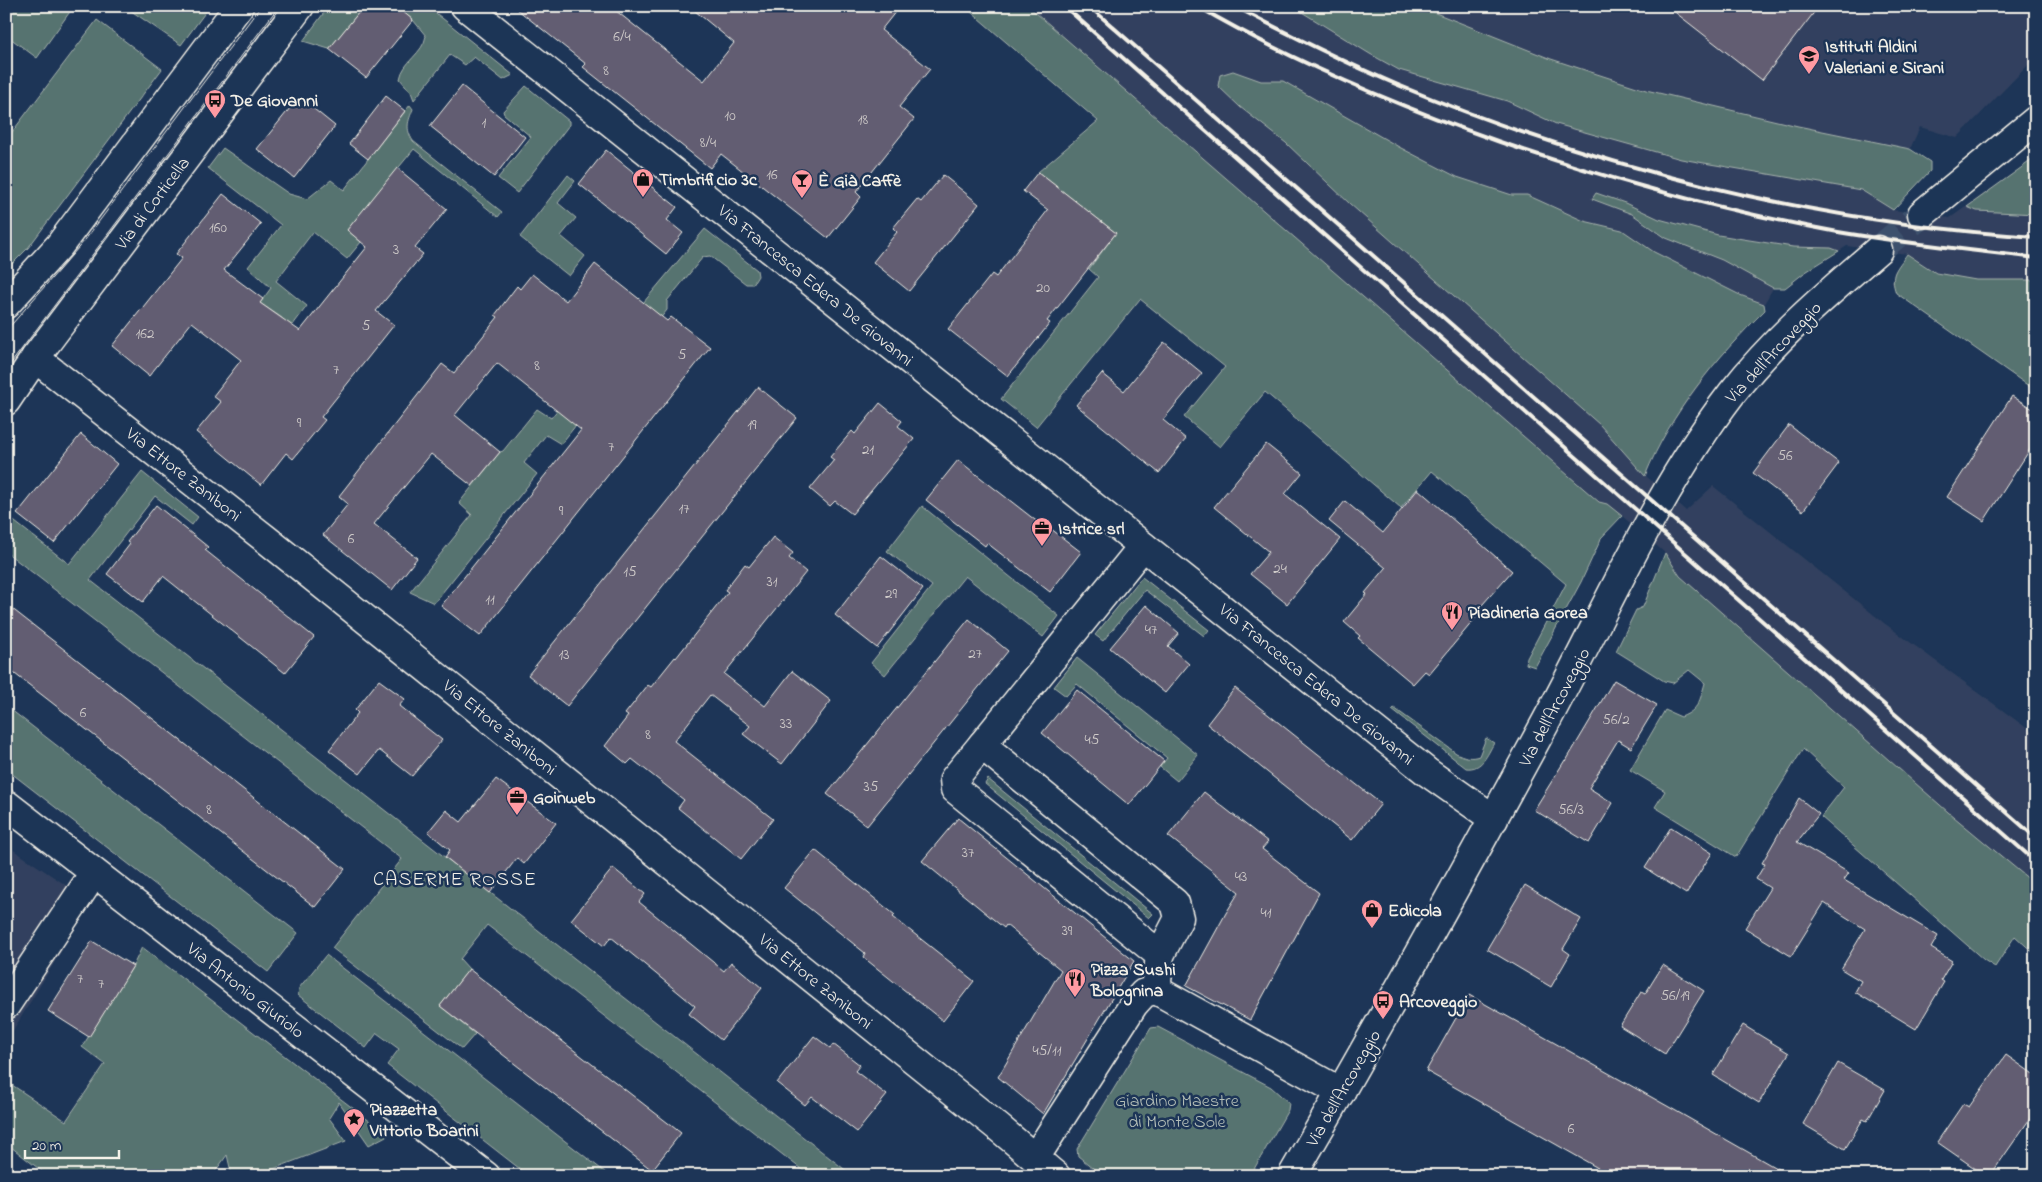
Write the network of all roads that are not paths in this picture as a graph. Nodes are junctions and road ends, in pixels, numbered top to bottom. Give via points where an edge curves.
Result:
1 (239, 6) edge
2 (300, 6) edge
3 (465, 6) edge
4 (2036, 120) edge
5 (1922, 214) tunnel mouth
6 (1878, 250) tunnel mouth
7 (6, 304) edge
8 (35, 358) junction
9 (6, 401) edge
10 (1143, 546) junction
11 (982, 745) junction
12 (6, 804) edge
13 (1494, 819) junction
14 (94, 873) junction
15 (1160, 956) junction
16 (1156, 990) junction
17 (6, 1005) edge
18 (1341, 1092) junction
19 (1035, 1158) junction
20 (486, 1176) edge
21 (1056, 1176) edge
22 (1292, 1176) edge

1 - 7 street via 59,246
2 - 8 street, Via di Corticella
3 - 10 street, Via Francesca Edera De Giovanni
4 - 5 street
6 - 13 street, Via dell'Arcoveggio via 1813,307 1762,358 1704,433 1653,516
8 - 9 street, Via di Corticella
8 - 19 street, Via Ettore Zaniboni
10 - 11 street
10 - 13 street, Via Francesca Edera De Giovanni via 1427,772
11 - 15 street via 1175,903 1179,918
11 - 15 street via 954,779 955,790
12 - 14 street, Via Antonio Giuriolo
13 - 18 street, Via dell'Arcoveggio
14 - 17 street
14 - 20 street, Via Antonio Giuriolo
15 - 16 street
16 - 18 street
16 - 19 street via 1144,993 1134,1004
18 - 22 street, Via dell'Arcoveggio
19 - 21 street, Via Ettore Zaniboni

